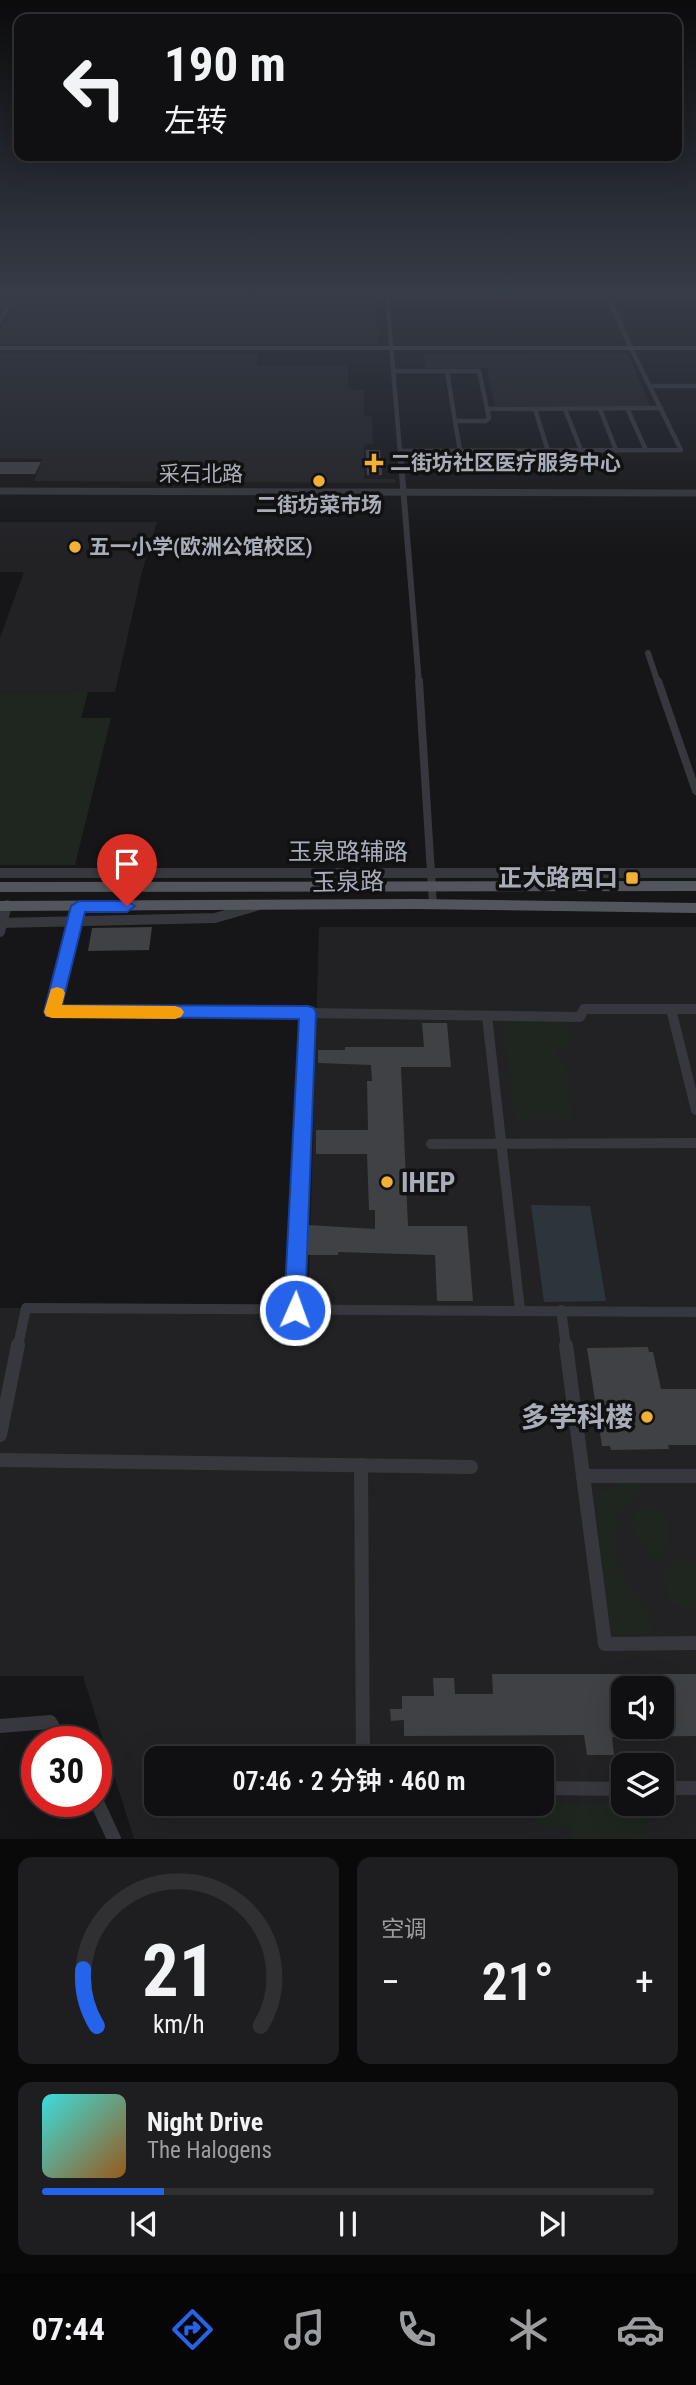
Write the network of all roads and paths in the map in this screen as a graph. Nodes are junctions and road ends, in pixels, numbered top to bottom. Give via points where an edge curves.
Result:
1 (394, 382) edge
2 (449, 382) edge
3 (481, 382) edge
4 (648, 382) edge
5 (650, 386) junction
6 (696, 386) edge
7 (627, 408) junction
8 (661, 408) junction
9 (487, 409) junction
10 (535, 409) junction
11 (565, 409) junction
12 (600, 409) junction
13 (455, 421) junction
14 (548, 450) junction
15 (581, 450) junction
16 (616, 450) junction
17 (646, 450) junction
18 (400, 451) junction
19 (460, 451) junction
20 (0, 488) edge
21 (402, 489) junction
22 (696, 493) edge
23 (648, 653) dead end
24 (696, 791) edge
25 (0, 873) edge
26 (696, 873) edge
27 (431, 880) junction
28 (696, 886) edge
29 (0, 887) edge
30 (395, 888) junction
31 (4, 905) edge
32 (397, 905) junction
33 (433, 905) junction
34 (79, 906) junction
35 (256, 906) junction
36 (696, 908) edge
37 (75, 922) junction
38 (1, 926) edge
39 (671, 1009) junction
40 (696, 1009) edge
41 (308, 1013) junction
42 (487, 1016) junction
43 (696, 1110) edge
44 (696, 1143) edge
45 (431, 1144) dead end
46 (501, 1144) junction
47 (295, 1310) junction
48 (520, 1310) junction
49 (561, 1310) junction
50 (696, 1312) edge
51 (0, 1436) edge
52 (0, 1460) edge
53 (361, 1465) junction
54 (471, 1467) dead end
55 (583, 1476) junction
56 (696, 1476) edge
57 (696, 1643) edge
58 (0, 1726) edge
59 (53, 1726) edge
60 (363, 1746) edge
61 (554, 1788) edge
62 (674, 1788) edge
63 (696, 1788) edge
64 (611, 1789) edge
65 (104, 1817) edge
66 (114, 1839) edge

1 - 18 street
2 - 13 street
3 - 9 street
4 - 5 street
5 - 6 street
5 - 8 street
7 - 8 street
7 - 12 street
7 - 17 street
8 - 17 street via 681,450
9 - 10 street
9 - 13 street via 486,421
10 - 11 street
10 - 14 street
11 - 12 street
11 - 15 street
12 - 16 street
13 - 19 street
14 - 15 street
14 - 19 street
15 - 16 street
16 - 17 street
18 - 19 street
18 - 21 street
20 - 21 street, 采石北路
21 - 22 street, 采石北路
21 - 27 street
23 - 24 street
25 - 27 street, 玉泉路辅路
26 - 27 street, 玉泉路辅路
27 - 28 main road, 玉泉路
27 - 30 main road, 玉泉路
27 - 33 street
29 - 30 main road, 玉泉路
30 - 32 main road via 404,897
31 - 34 main road, 玉泉路
31 - 38 street
32 - 33 main road, 玉泉路
32 - 35 main road, 玉泉路
33 - 36 main road, 玉泉路
34 - 35 main road, 玉泉路
34 - 37 street
35 - 37 street via 215,918
37 - 38 street
37 - 41 street via 52,1012
39 - 40 street
39 - 42 street via 584,1009 580,1017
39 - 43 street
41 - 42 street
41 - 47 street
42 - 46 street
44 - 46 street
45 - 46 street
46 - 48 street
47 - 48 street
47 - 51 street via 26,1308
48 - 49 street
49 - 50 street
49 - 55 street
52 - 53 street
53 - 54 street
53 - 60 street
55 - 56 street
55 - 57 street via 605,1644
58 - 59 street via 50,1721
61 - 64 street
62 - 63 street
65 - 66 street

